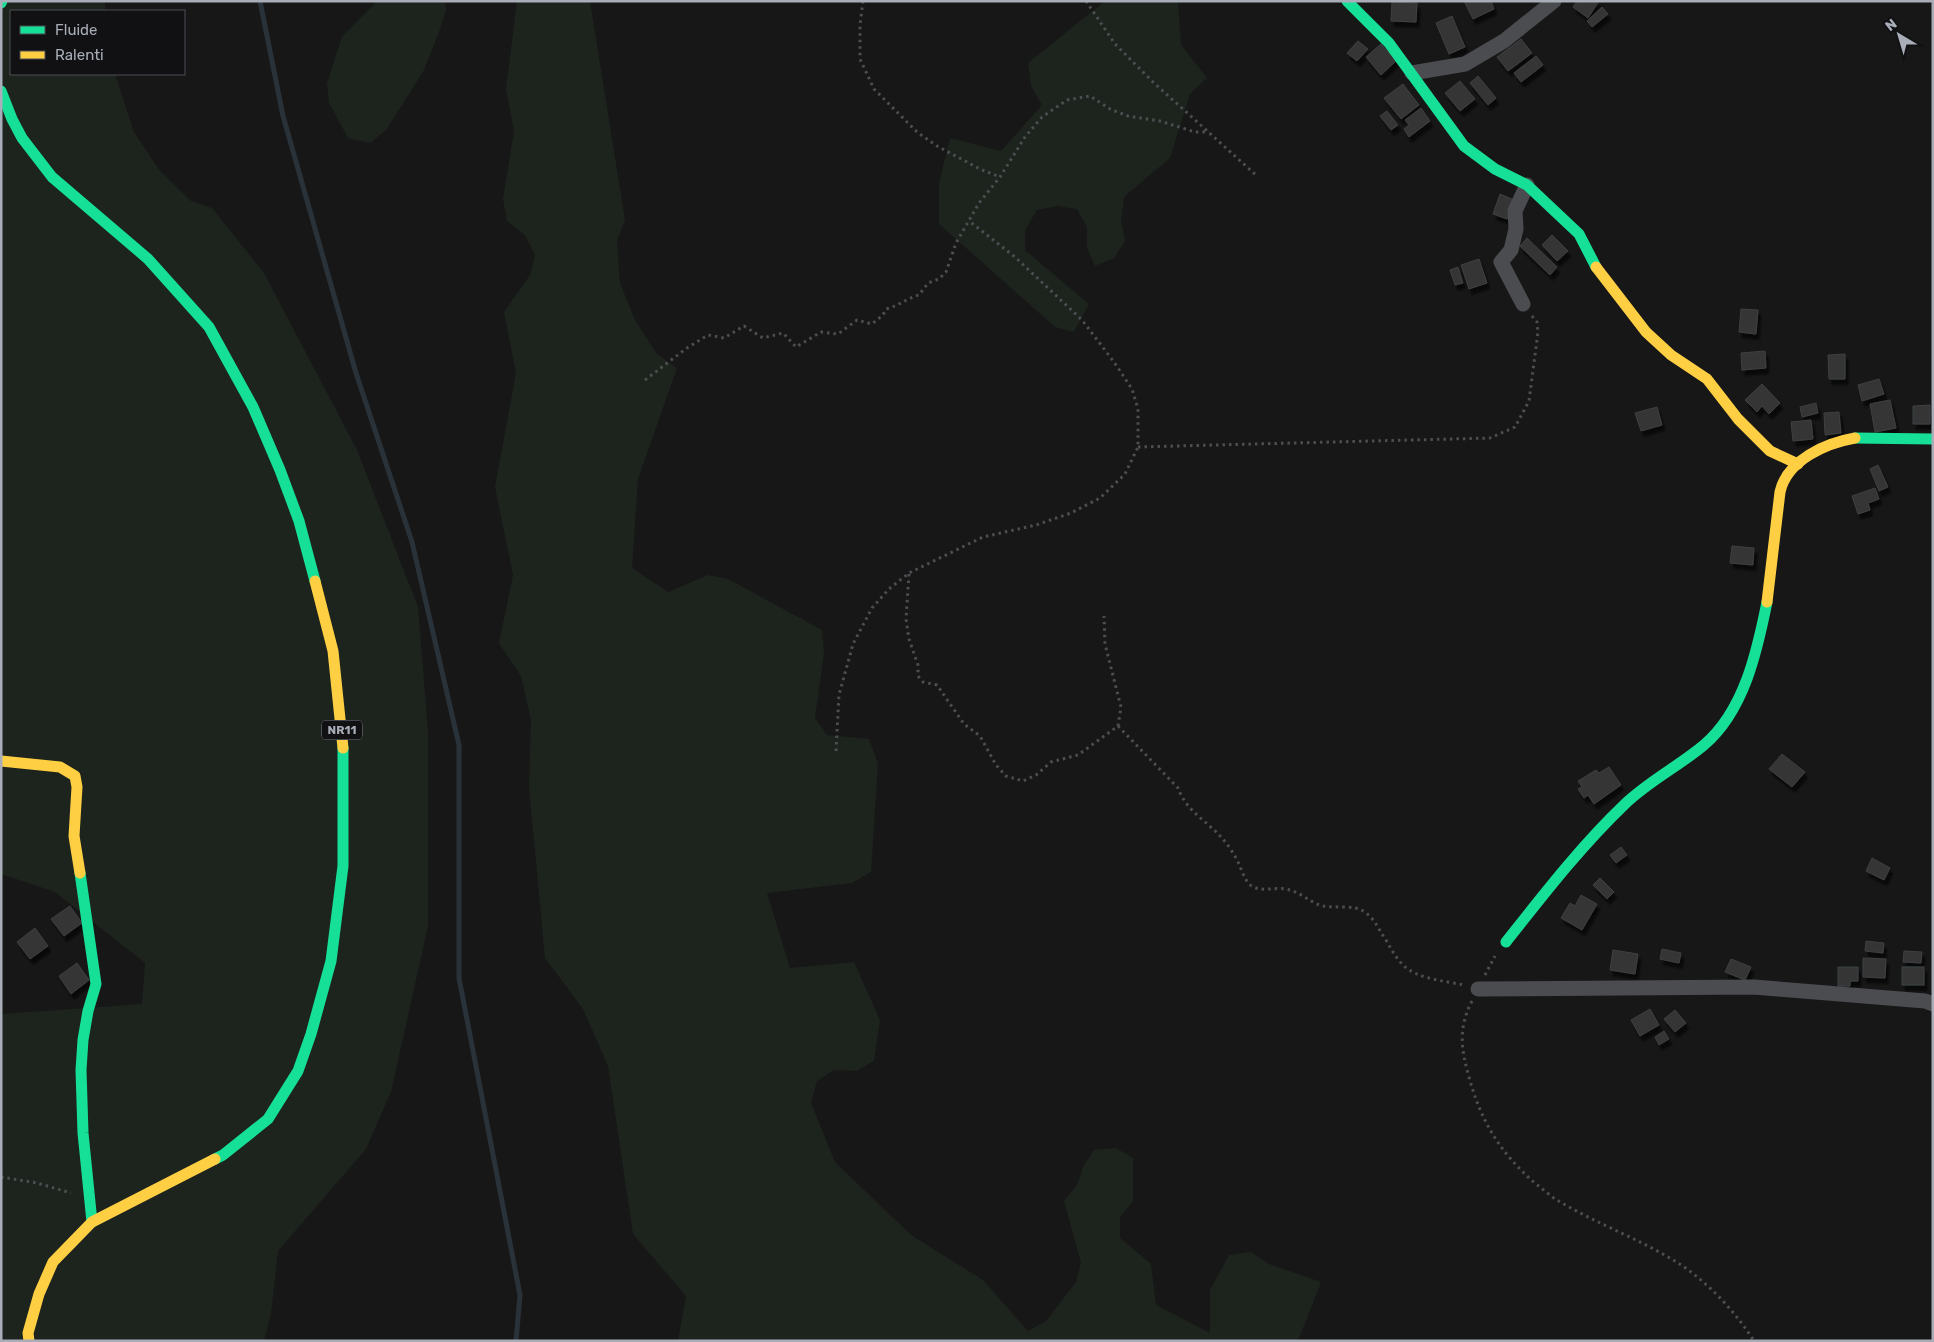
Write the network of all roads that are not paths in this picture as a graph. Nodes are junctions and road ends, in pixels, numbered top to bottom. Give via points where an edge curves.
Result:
1 (1347, 1) edge
2 (1554, 1) edge
3 (1412, 73) junction
4 (1, 91) edge
5 (1527, 186) junction
6 (1522, 304) road end
7 (1933, 439) edge
8 (1798, 464) junction
9 (1, 761) edge
10 (1506, 942) road end
11 (1478, 988) road end
12 (1933, 1004) edge
13 (92, 1222) junction
14 (29, 1341) edge

1 - 3 main road via 1389,42
2 - 3 street via 1504,41 1466,64
3 - 5 main road via 1464,146 1495,169
4 - 13 main road, NR11 via 22,138 52,177 148,259 209,327 253,407 302,530 333,651 343,744 343,866 331,961 312,1034 298,1071 268,1119 223,1155
5 - 6 street via 1514,211 1516,229 1511,250 1501,262
5 - 8 main road via 1579,234 1596,266 1646,332 1671,355 1707,379 1738,419 1770,451
7 - 8 main road via 1843,440 1816,451
8 - 10 main road via 1783,483 1769,590 1758,640 1738,700 1727,720 1695,754 1648,784 1590,838
9 - 13 main road via 60,766 75,776 74,836 96,984 89,1001 80,1081
11 - 12 street via 1754,987
13 - 14 main road, NR11 via 53,1262 39,1294 28,1333

